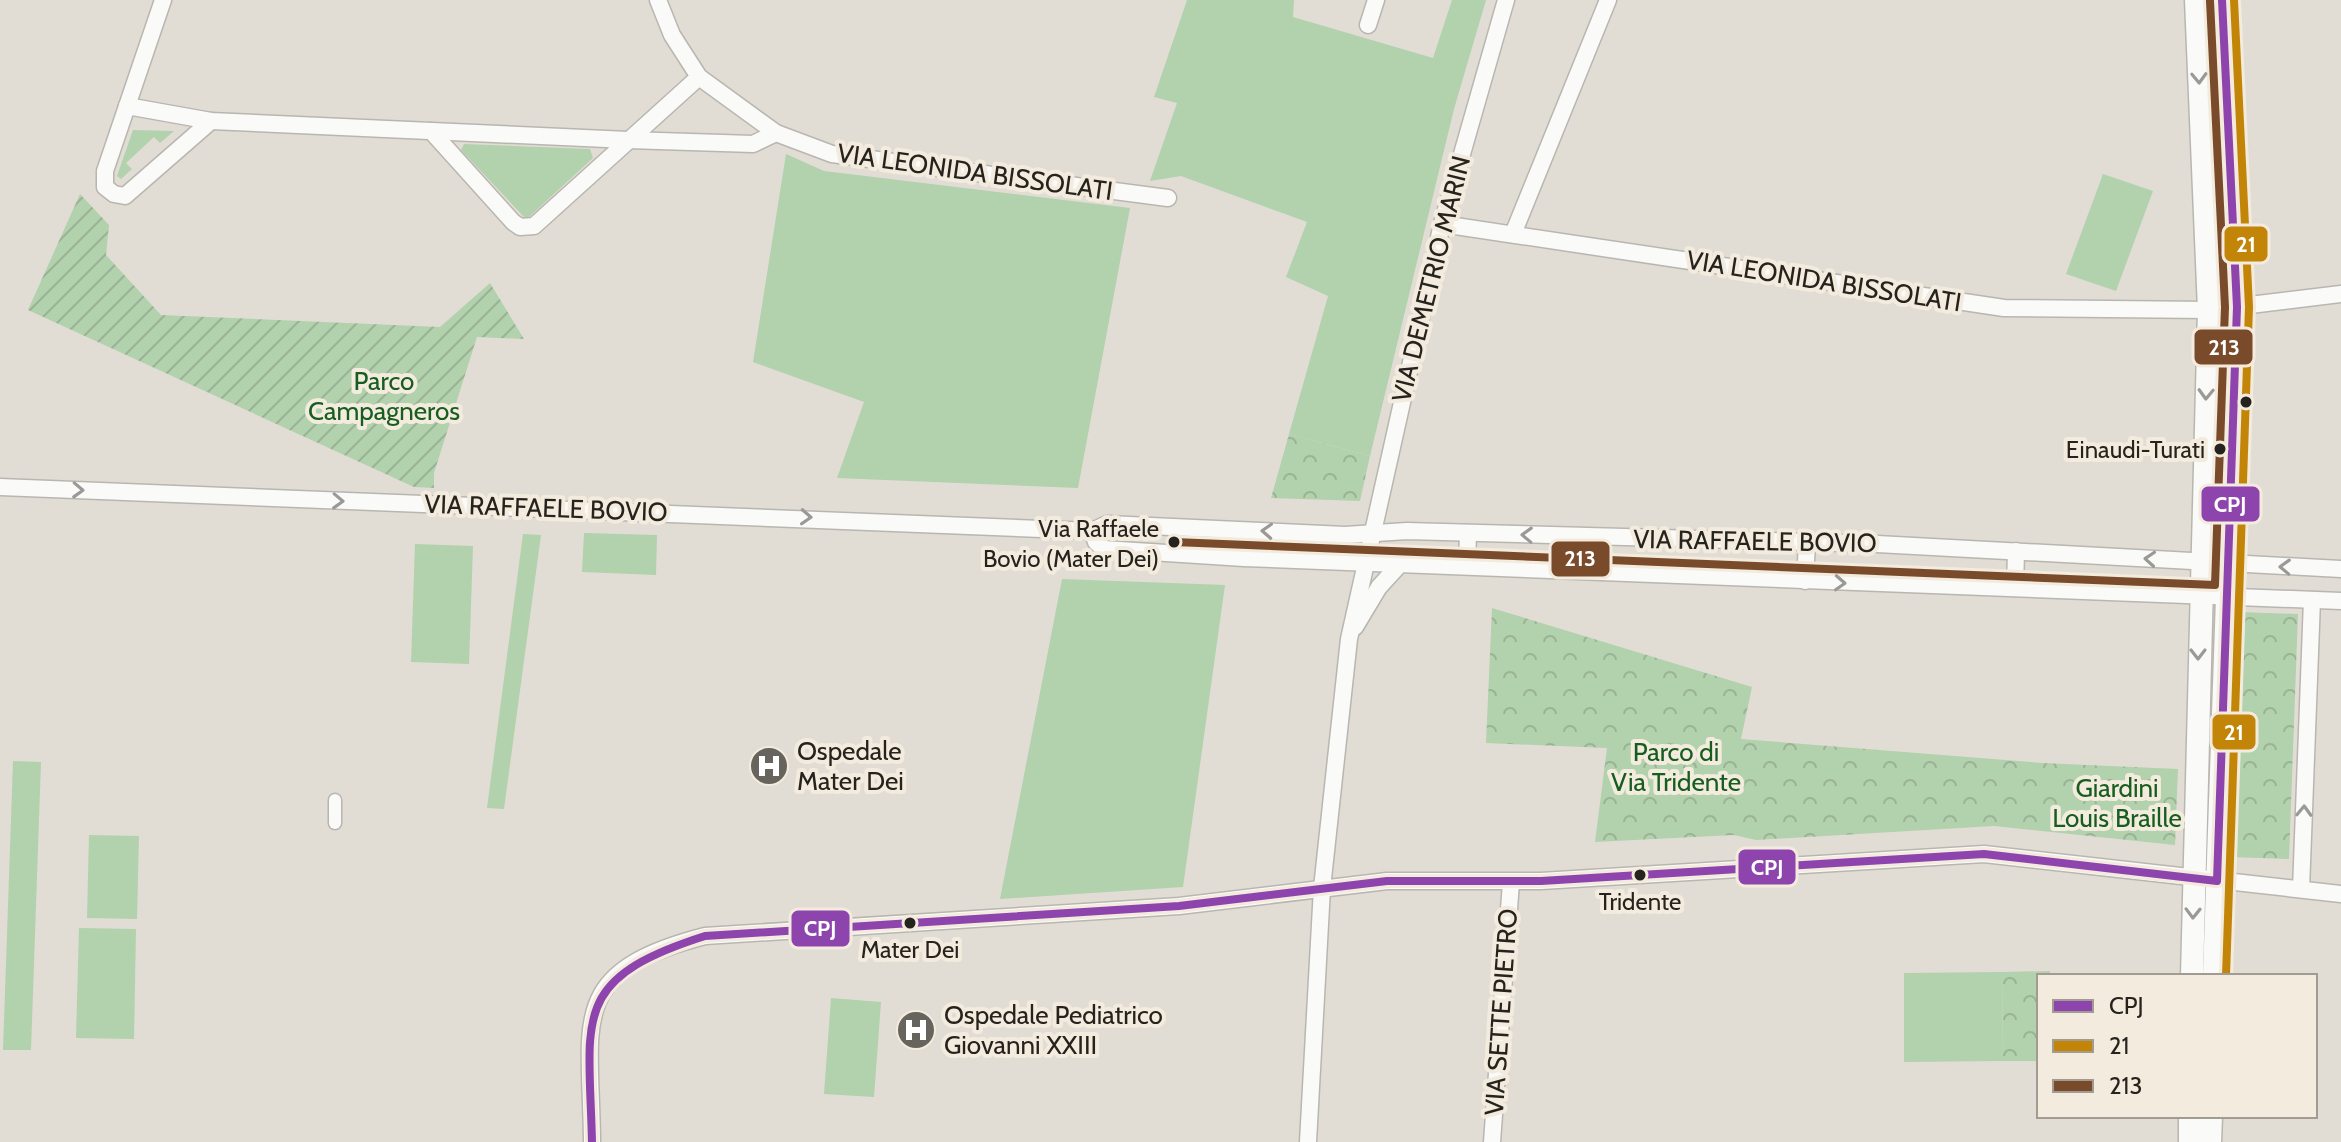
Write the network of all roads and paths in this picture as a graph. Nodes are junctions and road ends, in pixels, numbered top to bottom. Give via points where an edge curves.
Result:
1 (163, 0) edge
2 (658, 0) edge
3 (1376, 0) edge
4 (1506, 0) edge
5 (1608, 0) edge
6 (2196, 0) edge
7 (2222, 0) edge
8 (1368, 25) dead end
9 (699, 77) junction
10 (127, 106) junction
11 (178, 115) junction
12 (211, 121) junction
13 (431, 131) junction
14 (776, 133) junction
15 (628, 140) junction
16 (177, 150) junction
17 (1168, 198) dead end
18 (1442, 224) junction
19 (1513, 234) junction
20 (2341, 294) edge
21 (2237, 307) junction
22 (2209, 310) junction
23 (0, 487) edge
24 (1092, 531) junction
25 (1370, 533) junction
26 (1468, 533) junction
27 (1807, 542) junction
28 (2016, 551) junction
29 (1364, 561) junction
30 (2200, 562) junction
31 (1401, 563) junction
32 (2228, 564) junction
33 (1467, 566) junction
34 (2341, 569) edge
35 (1805, 581) junction
36 (2015, 588) junction
37 (2199, 597) junction
38 (2227, 597) junction
39 (2312, 600) junction
40 (2341, 601) edge
41 (1349, 639) junction
42 (335, 800) dead end
43 (335, 823) dead end
44 (2194, 879) junction
45 (2217, 881) junction
46 (1511, 882) junction
47 (1322, 888) junction
48 (2301, 889) junction
49 (2341, 894) edge
50 (2192, 974) edge
51 (2214, 974) edge
52 (2190, 1118) edge
53 (2211, 1118) edge
54 (592, 1142) edge
55 (1308, 1142) edge
56 (1492, 1142) edge
57 (2190, 1142) edge
58 (2210, 1142) edge

1 - 10 street
2 - 9 street, VIA LEONIDA BISSOLATI via 672,35
3 - 8 street
4 - 18 street, VIA DEMETRIO MARIN
5 - 19 street
6 -> 22 main road
7 - 21 main road
9 - 14 street, VIA LEONIDA BISSOLATI
9 - 15 street
10 - 11 street
10 - 16 street via 103,178 114,194 125,196
11 - 12 street
11 - 16 street via 185,134
12 - 13 street
12 - 16 street
13 - 15 street
13 - 15 street via 520,227 540,223
14 - 15 street via 753,144
14 - 17 street, VIA LEONIDA BISSOLATI via 847,157
18 - 19 street, VIA LEONIDA BISSOLATI
18 - 25 street, VIA DEMETRIO MARIN
19 - 22 street, VIA LEONIDA BISSOLATI via 2004,308
20 - 21 street, VIA LEONIDA BISSOLATI
21 - 22 street, VIA LEONIDA BISSOLATI
21 - 32 main road
22 -> 30 main road
23 -> 24 street, VIA RAFFAELE BOVIO
25 -> 24 street, VIA RAFFAELE BOVIO via 1107,524
24 - 29 street, VIA RAFFAELE BOVIO via 1104,549
25 - 26 street, VIA RAFFAELE BOVIO
25 - 29 street, VIA DEMETRIO MARIN
27 -> 26 street, VIA RAFFAELE BOVIO
26 - 33 street
27 - 28 street, VIA RAFFAELE BOVIO
27 - 35 street
30 -> 28 street, VIA RAFFAELE BOVIO
28 - 36 street
29 - 31 street, VIA RAFFAELE BOVIO
29 - 41 street, VIA DEMETRIO MARIN
30 - 32 street, VIA RAFFAELE BOVIO
30 - 37 main road
31 - 33 street, VIA RAFFAELE BOVIO
31 - 41 street via 1379,587
34 -> 32 street, VIA RAFFAELE BOVIO
32 - 38 main road
33 - 35 street, VIA RAFFAELE BOVIO
35 -> 36 street, VIA RAFFAELE BOVIO
36 - 37 street, VIA RAFFAELE BOVIO
37 - 38 street, VIA RAFFAELE BOVIO
37 -> 44 main road
38 - 39 street, VIA RAFFAELE BOVIO
38 - 45 main road
39 - 40 street, VIA RAFFAELE BOVIO
48 -> 39 street
41 - 47 street, VIA DEMETRIO MARIN
42 - 43 street
44 - 45 street
44 - 46 street via 1984,854
44 -> 50 main road
45 - 48 street
45 - 51 main road
46 - 47 street via 1387,881
46 - 56 street, VIA SETTE PIETRO
47 - 54 street via 1179,906 705,936 652,952 616,973 595,1007
47 - 55 street, VIA DEMETRIO MARIN
48 - 49 street
52 - 57 main road
53 - 58 main road

